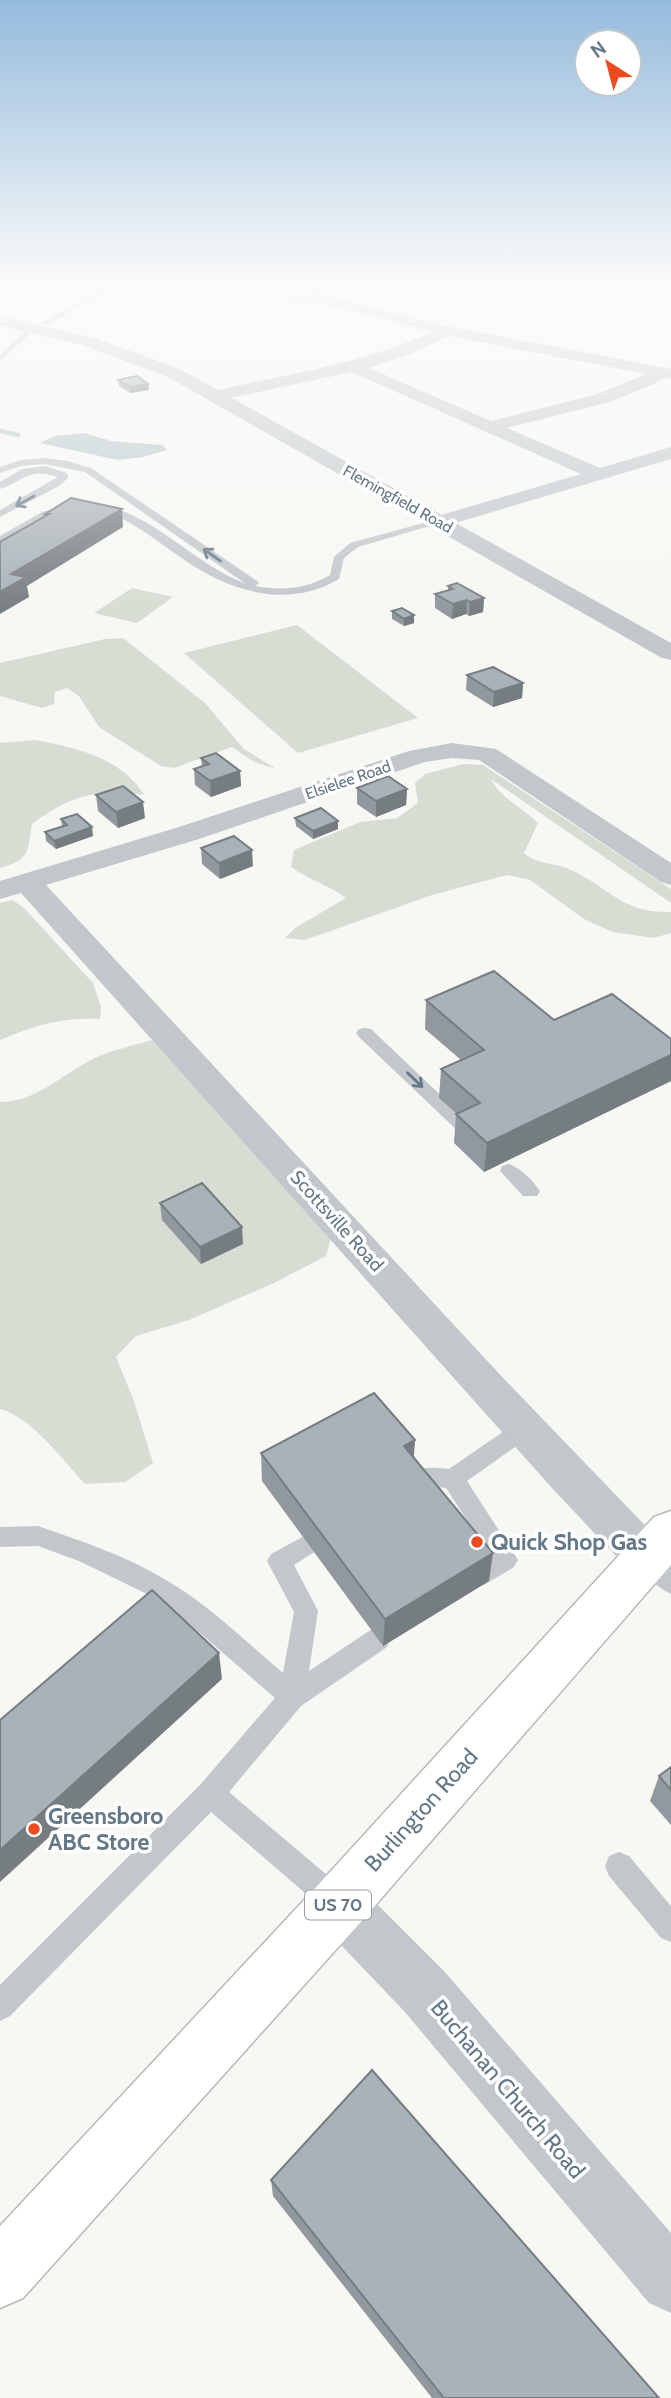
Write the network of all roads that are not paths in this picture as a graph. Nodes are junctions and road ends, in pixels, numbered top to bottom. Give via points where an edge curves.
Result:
1 (210, 393) edge
2 (231, 393) edge
3 (412, 393) edge
4 (621, 393) edge
5 (216, 396) junction
6 (488, 427) junction
7 (671, 453) edge
8 (0, 470) edge
9 (597, 474) junction
10 (70, 483) dead end
11 (84, 483) dead end
12 (55, 484) junction
13 (109, 484) junction
14 (0, 486) edge
15 (0, 514) edge
16 (438, 522) junction
17 (0, 540) edge
18 (270, 592) junction
19 (671, 653) edge
20 (671, 876) edge
21 (14, 887) edge
22 (365, 1033) dead end
23 (468, 1131) edge
24 (509, 1171) dead end
25 (530, 1191) dead end
26 (524, 1429) junction
27 (453, 1479) junction
28 (411, 1485) edge
29 (0, 1537) edge
30 (308, 1544) edge
31 (663, 1557) edge
32 (484, 1574) edge
33 (379, 1639) edge
34 (292, 1697) junction
35 (210, 1794) junction
36 (619, 1866) dead end
37 (339, 1904) junction
38 (671, 1928) edge
39 (0, 2006) edge
40 (0, 2275) edge
41 (671, 2281) edge

1 - 5 street, Flemingfield Road
2 - 5 street
3 - 6 street
4 - 6 street
5 - 16 street, Flemingfield Road
6 - 9 street
7 - 9 street
8 - 13 lane via 53,462 82,468
9 - 16 street
10 - 12 lane
11 - 13 lane
12 - 14 lane via 63,478 60,472 33,469
12 -> 15 lane
18 -> 13 lane
16 - 18 lane via 354,545 340,557 335,577 317,586
16 - 19 street, Flemingfield Road
17 - 18 lane via 54,510 106,507 125,513 224,581
20 - 21 street, Elsielee Road via 487,754 463,749 418,756
21 - 26 street, Scottsville Road via 156,1018
22 -> 23 lane
24 - 25 lane
26 - 27 lane
26 - 31 street, Scottsville Road
27 - 28 lane via 425,1476
27 - 32 lane via 506,1560
29 - 34 lane via 38,1536 156,1587 194,1612
30 - 34 lane via 279,1561 306,1611
31 - 37 highway, Burlington Road / US 70
33 - 34 lane
34 - 35 lane
35 - 37 lane
35 - 39 lane
36 - 38 lane
37 - 40 highway, Burlington Road / US 70
37 - 41 street, Buchanan Church Road via 424,1991

